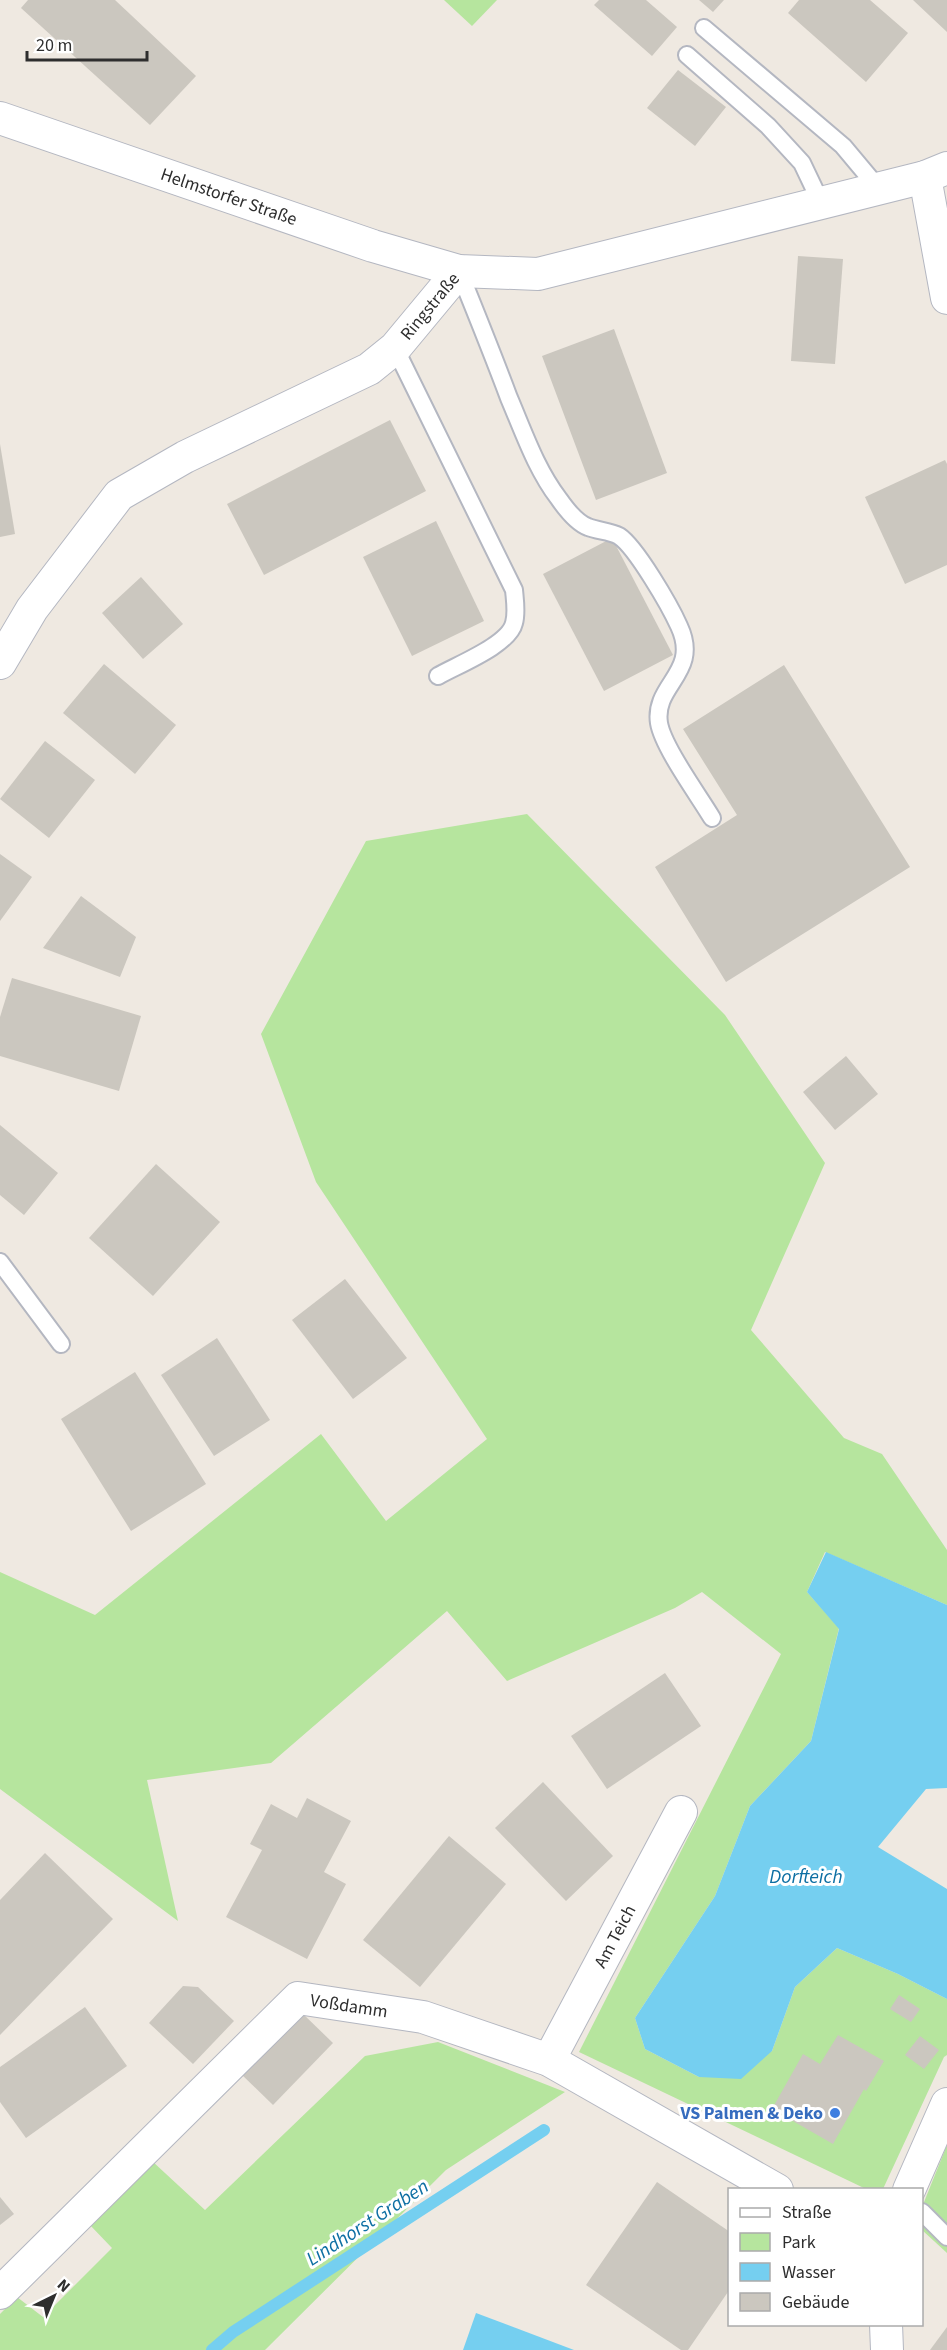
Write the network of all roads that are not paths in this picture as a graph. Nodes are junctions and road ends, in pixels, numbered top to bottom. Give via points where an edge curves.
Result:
1 (704, 27) dead end
2 (687, 55) dead end
3 (0, 118) edge
4 (936, 172) edge
5 (879, 189) junction
6 (821, 203) junction
7 (459, 271) junction
8 (947, 298) edge
9 (395, 348) junction
10 (0, 663) edge
11 (438, 676) dead end
12 (712, 818) dead end
13 (0, 1262) edge
14 (61, 1344) dead end
15 (681, 1812) dead end
16 (549, 2060) junction
17 (947, 2104) edge
18 (773, 2188) edge
19 (910, 2188) edge
20 (923, 2214) edge
21 (947, 2237) edge
22 (0, 2293) edge
23 (886, 2326) edge
24 (887, 2350) edge

1 - 5 lane via 843,146
2 - 6 lane via 768,126 801,163
3 - 7 street, Helmstorfer Straße via 362,242
4 - 5 street, Ringstraße
4 - 8 street, Ringstraße
5 - 6 street, Ringstraße
6 - 7 street, Ringstraße via 538,274
7 - 9 street, Ringstraße
7 - 12 lane via 536,465 579,522 617,535 632,548 679,625 686,653 663,697 659,722
9 - 10 street, Ringstraße via 369,369 185,457 120,495 32,609
9 - 11 lane via 514,590 514,623 506,637
13 - 14 lane
15 - 16 street, Am Teich
16 - 18 street, Voßdamm
16 - 22 street, Voßdamm via 423,2017 298,1998
17 - 19 street
20 - 21 lane
23 - 24 street

